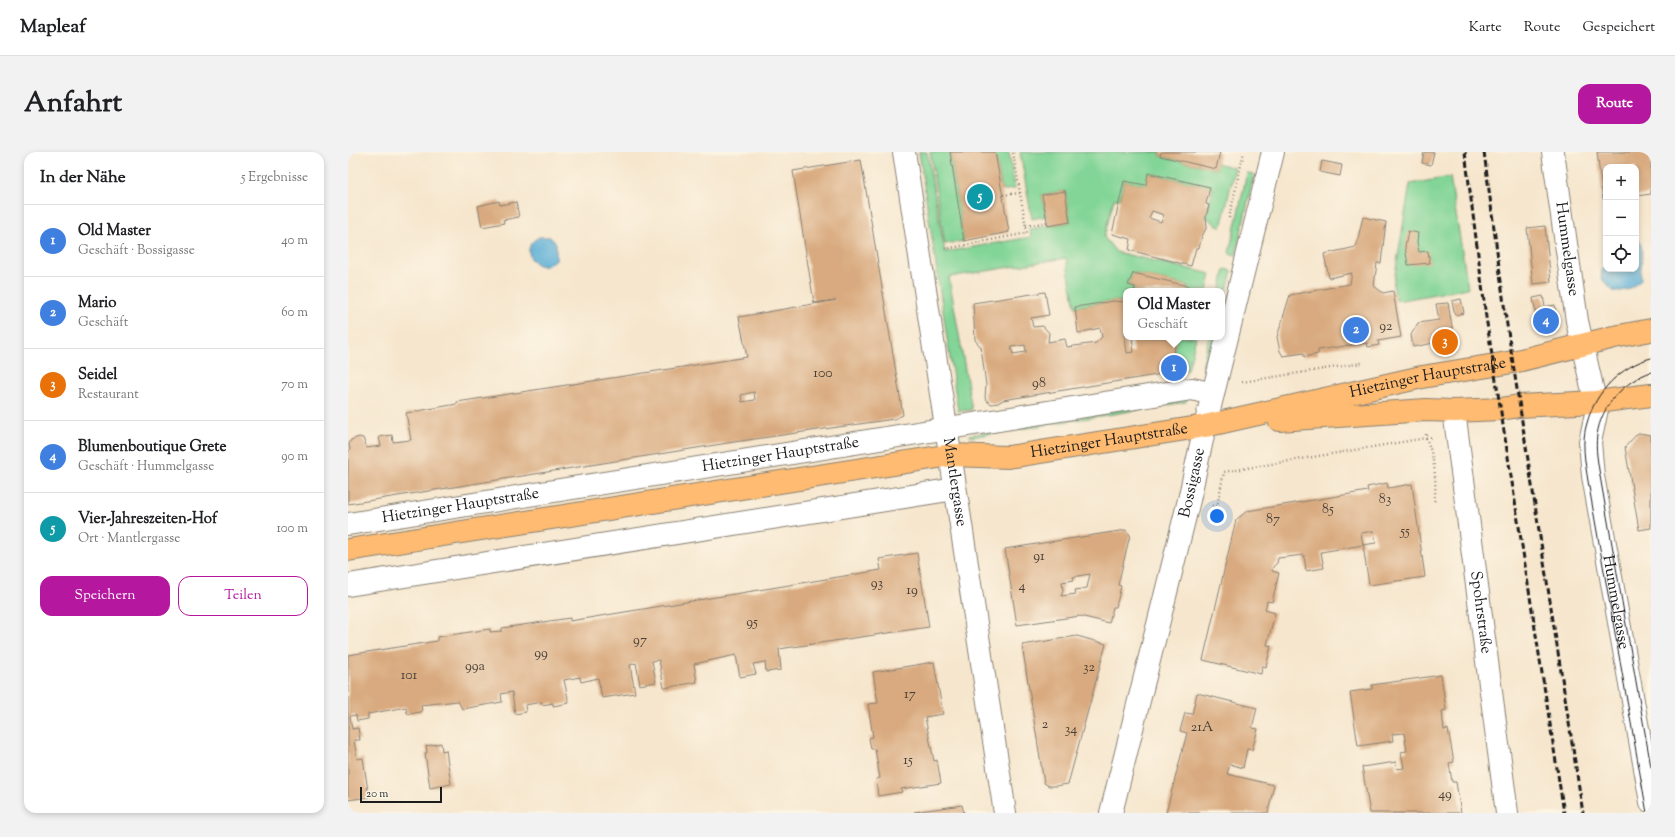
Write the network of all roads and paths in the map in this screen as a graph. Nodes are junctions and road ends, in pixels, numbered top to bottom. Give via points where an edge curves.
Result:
1 (904, 152) edge
2 (1013, 152) edge
3 (1273, 152) edge
4 (1553, 152) edge
5 (1020, 193) junction
6 (1003, 195) dead end
7 (1047, 222) dead end
8 (1026, 226) junction
9 (942, 250) dead end
10 (1651, 330) edge
11 (1582, 345) junction
12 (1213, 394) junction
13 (1649, 396) edge
14 (1596, 402) junction
15 (1454, 411) junction
16 (1205, 426) junction
17 (947, 427) junction
18 (951, 455) junction
19 (955, 489) junction
20 (1434, 504) dead end
21 (1208, 505) dead end
22 (348, 524) edge
23 (348, 550) edge
24 (348, 585) edge
25 (1648, 767) edge
26 (1651, 802) edge
27 (1005, 813) edge
28 (1110, 813) edge
29 (1507, 813) edge

1 - 17 street, Mantlergasse
2 - 5 path
3 - 12 street, Bossigasse
4 - 11 street, Hummelgasse
5 - 6 path
5 - 8 path
7 - 8 path
8 - 9 path via 1027,233
10 - 11 main road, Hietzinger Hauptstraße
11 - 14 street, Hummelgasse
11 - 16 main road, Hietzinger Hauptstraße via 1513,362 1422,377
12 - 16 street, Bossigasse
12 - 17 street, Hietzinger Hauptstraße via 1192,389
13 - 14 main road, Hietzinger Hauptstraße
14 - 15 main road, Hietzinger Hauptstraße
14 - 25 street, Hummelgasse via 1597,409 1590,442 1593,476
15 - 16 main road, Hietzinger Hauptstraße via 1426,410
15 - 29 street, Spohrstraße
16 - 18 main road, Hietzinger Hauptstraße via 1008,457
16 - 28 street, Bossigasse via 1189,500
17 - 18 street, Mantlergasse
17 - 22 street, Hietzinger Hauptstraße
18 - 19 street, Mantlergasse
18 - 23 main road, Hietzinger Hauptstraße
19 - 24 street
19 - 27 street, Mantlergasse
20 - 21 path via 1436,487 1426,438 1224,472 1217,506
25 - 26 street, Hummelgasse

